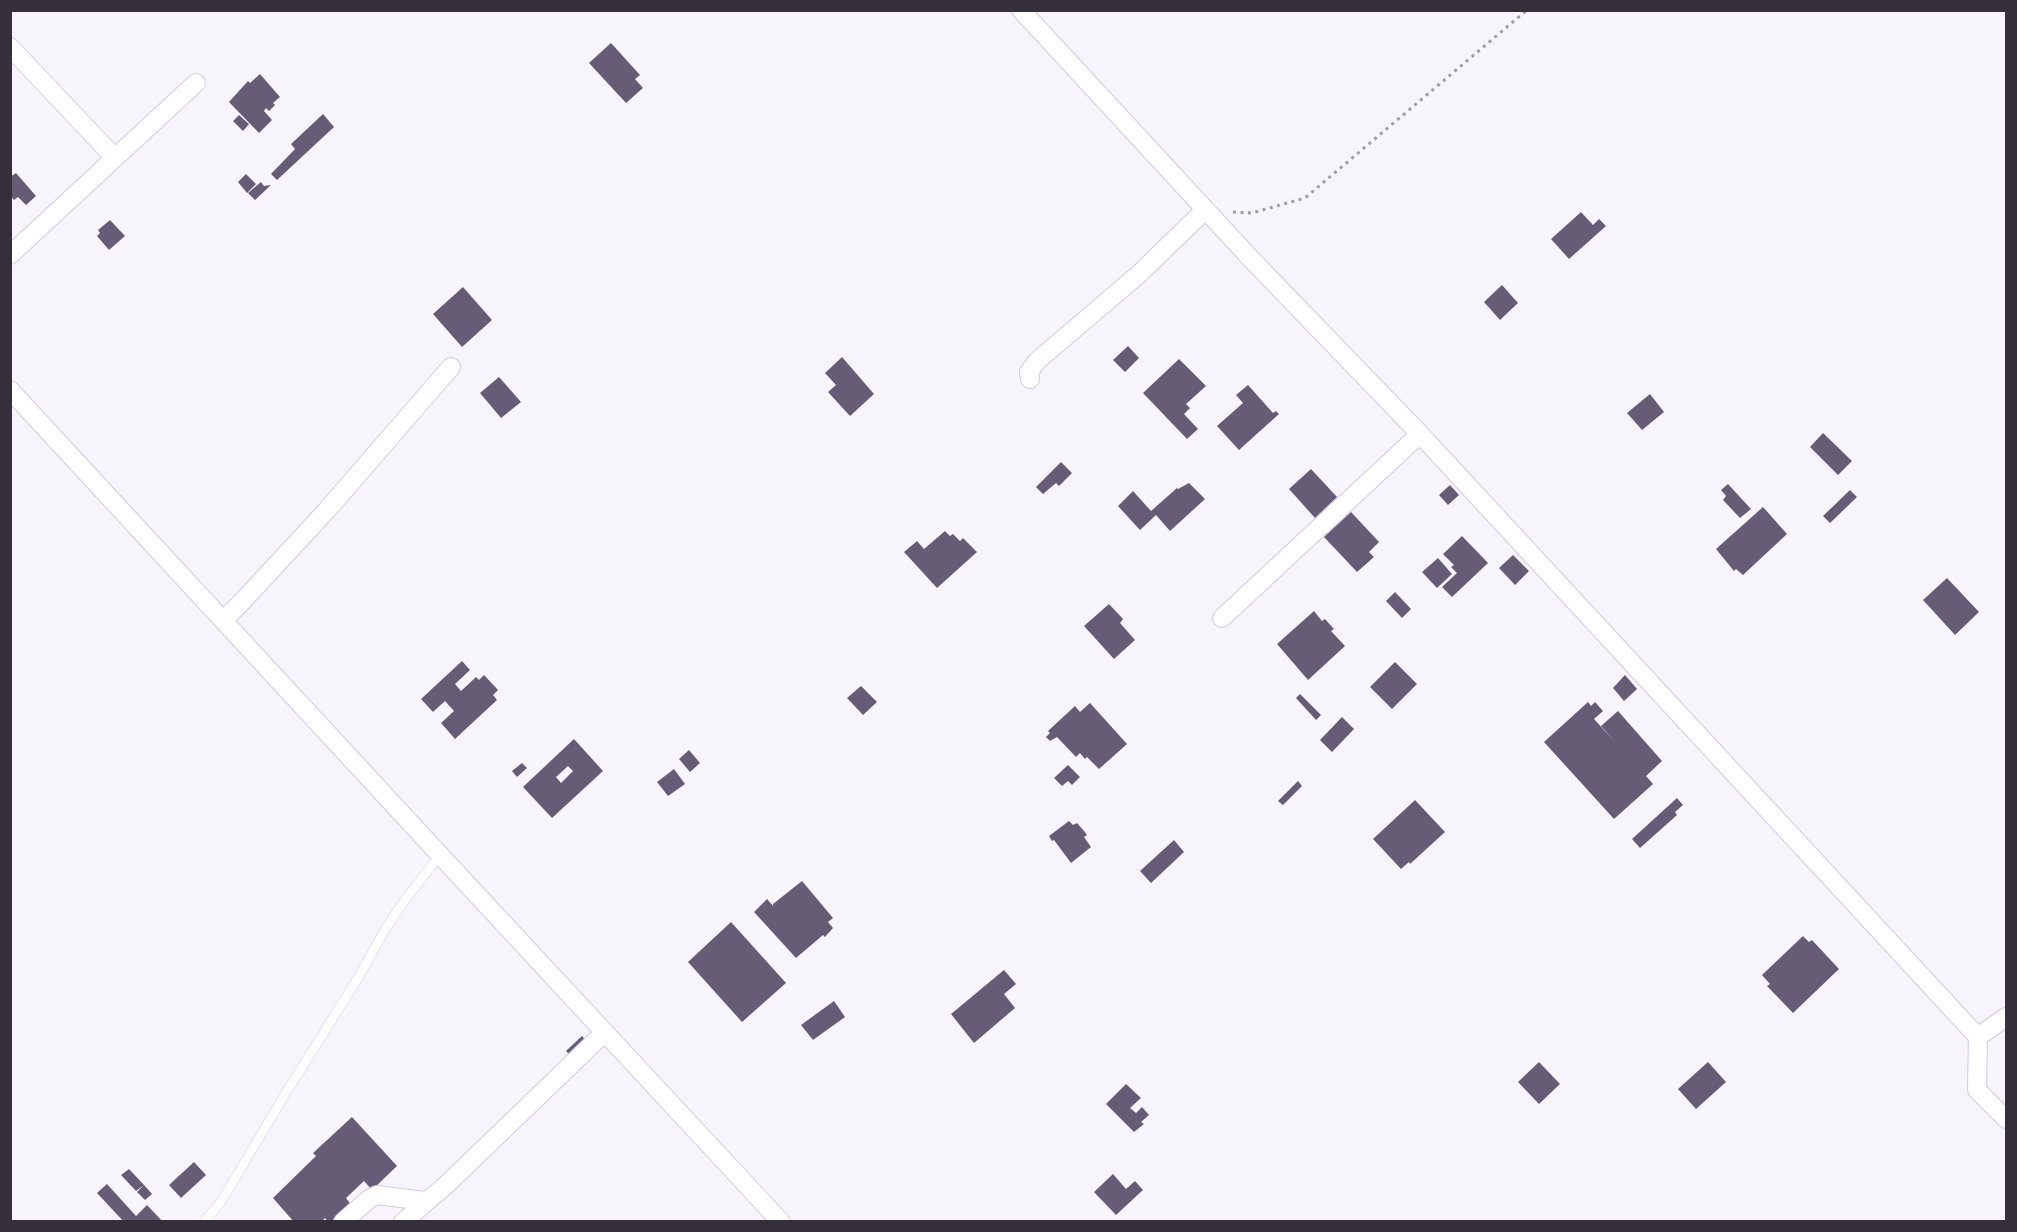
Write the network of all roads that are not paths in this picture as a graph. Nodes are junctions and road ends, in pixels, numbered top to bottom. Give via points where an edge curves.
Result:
1 (1021, 10) edge
2 (10, 47) edge
3 (196, 83) dead end
4 (115, 158) junction
5 (1205, 210) junction
6 (10, 255) edge
7 (451, 368) dead end
8 (1030, 380) dead end
9 (10, 390) edge
10 (1420, 434) junction
11 (1222, 618) dead end
12 (223, 620) junction
13 (440, 855) junction
14 (2007, 1017) edge
15 (605, 1032) junction
16 (1978, 1037) junction
17 (2007, 1119) edge
18 (425, 1201) junction
19 (204, 1221) edge
20 (343, 1221) edge
21 (403, 1221) edge
22 (782, 1221) edge

1 - 5 street
2 - 4 street
3 - 4 street
4 - 6 street
5 - 8 street via 1139,274 1037,361 1029,372
5 - 10 street
7 - 12 street via 327,510
9 - 12 street
10 - 11 street
10 - 16 street
12 - 13 street
13 - 15 street
13 - 19 lane via 386,928 220,1202
14 - 16 street
15 - 18 street
15 - 22 street
16 - 17 street via 1977,1090
18 - 20 street via 377,1195
18 - 21 street

